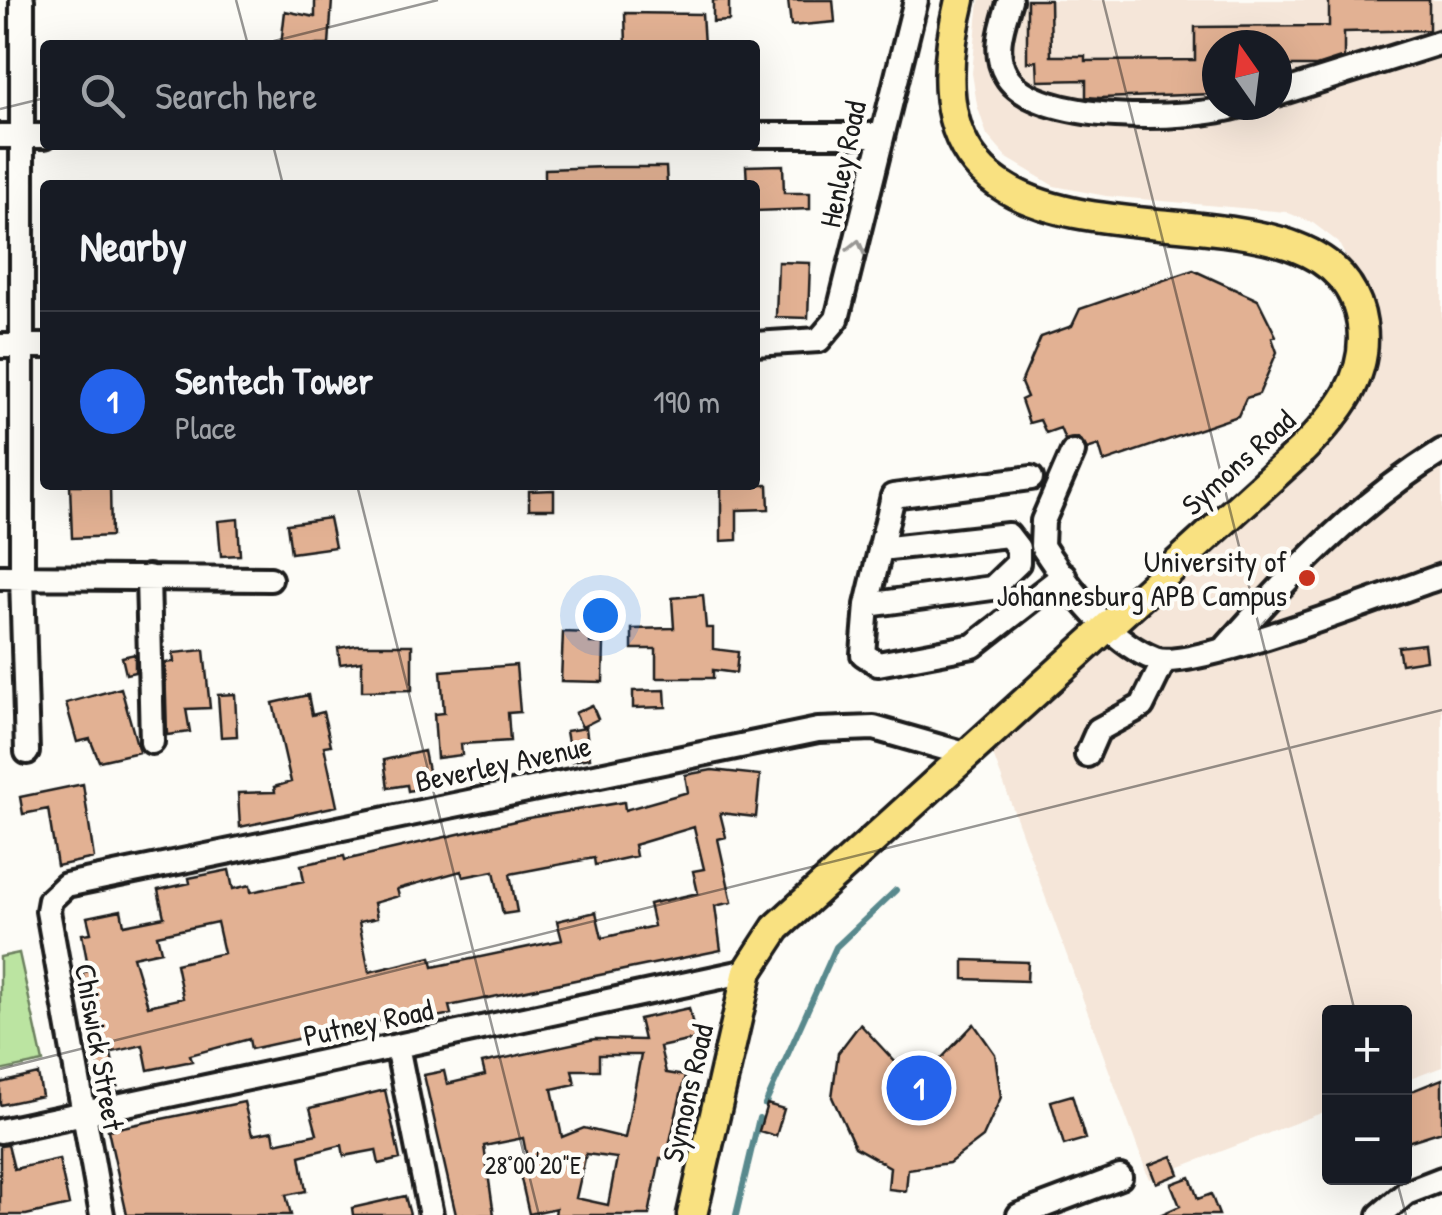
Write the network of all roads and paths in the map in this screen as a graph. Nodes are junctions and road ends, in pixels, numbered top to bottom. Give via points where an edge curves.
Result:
1 (22, 0) edge
2 (916, 0) edge
3 (948, 0) edge
4 (960, 0) edge
5 (1010, 0) edge
6 (952, 35) junction
7 (1442, 42) edge
8 (1292, 89) edge
9 (1202, 112) edge
10 (760, 135) edge
11 (879, 135) junction
12 (22, 136) edge
13 (760, 344) edge
14 (10, 346) edge
15 (40, 346) edge
16 (1073, 452) dead end
17 (1442, 452) edge
18 (1031, 478) dead end
19 (880, 549) junction
20 (1064, 575) junction
21 (1442, 576) edge
22 (156, 577) junction
23 (11, 578) edge
24 (270, 578) dead end
25 (867, 605) junction
26 (1106, 624) junction
27 (165, 647) dead end
28 (1224, 648) junction
29 (1164, 661) junction
30 (152, 742) dead end
31 (27, 752) dead end
32 (965, 754) junction
33 (1086, 755) dead end
34 (56, 891) joint
35 (748, 971) junction
36 (397, 1046) junction
37 (80, 1114) junction
38 (0, 1131) edge
39 (1120, 1177) dead end
40 (1442, 1178) edge
41 (102, 1215) edge
42 (431, 1215) edge
43 (692, 1215) edge
44 (1018, 1215) edge
45 (1380, 1215) edge

1 - 12 street
2 - 11 street, Henley Road
3 - 6 main road
4 - 6 main road
5 - 9 street via 998,56 1013,86 1038,103 1085,113
6 - 26 main road, Symons Road via 950,88 958,126 974,156 1002,184 1063,212 1287,241 1336,273 1362,321 1358,371 1328,423
7 - 8 street
10 - 11 street
13 -> 11 street, Henley Road via 825,338 846,294
12 - 14 street
14 - 15 street
14 - 23 street
16 - 20 street via 1041,536
17 - 28 street via 1340,527
18 - 19 street via 897,493
19 - 25 street
19 - 25 street via 1008,534 1018,563 992,588
20 - 25 street via 974,646 911,658 869,662 862,647
20 - 26 street
21 - 28 street
22 - 23 street
22 - 24 street
22 - 27 street
22 - 30 street
23 - 31 street
26 - 29 street
26 - 32 main road, Symons Road
28 - 29 street
29 - 33 street via 1142,706 1098,730
32 - 34 street, Beverley Avenue via 874,728 818,730 81,880
32 - 35 main road, Symons Road via 776,928
34 - 37 street, Chiswick Street via 48,911
35 - 36 street, Putney Road
35 - 43 main road, Symons Road
36 - 37 street, Putney Road
36 - 42 street
37 - 38 street, Putney Road
37 - 41 street, Chiswick Street
39 - 44 street
40 - 45 street via 1406,1193

